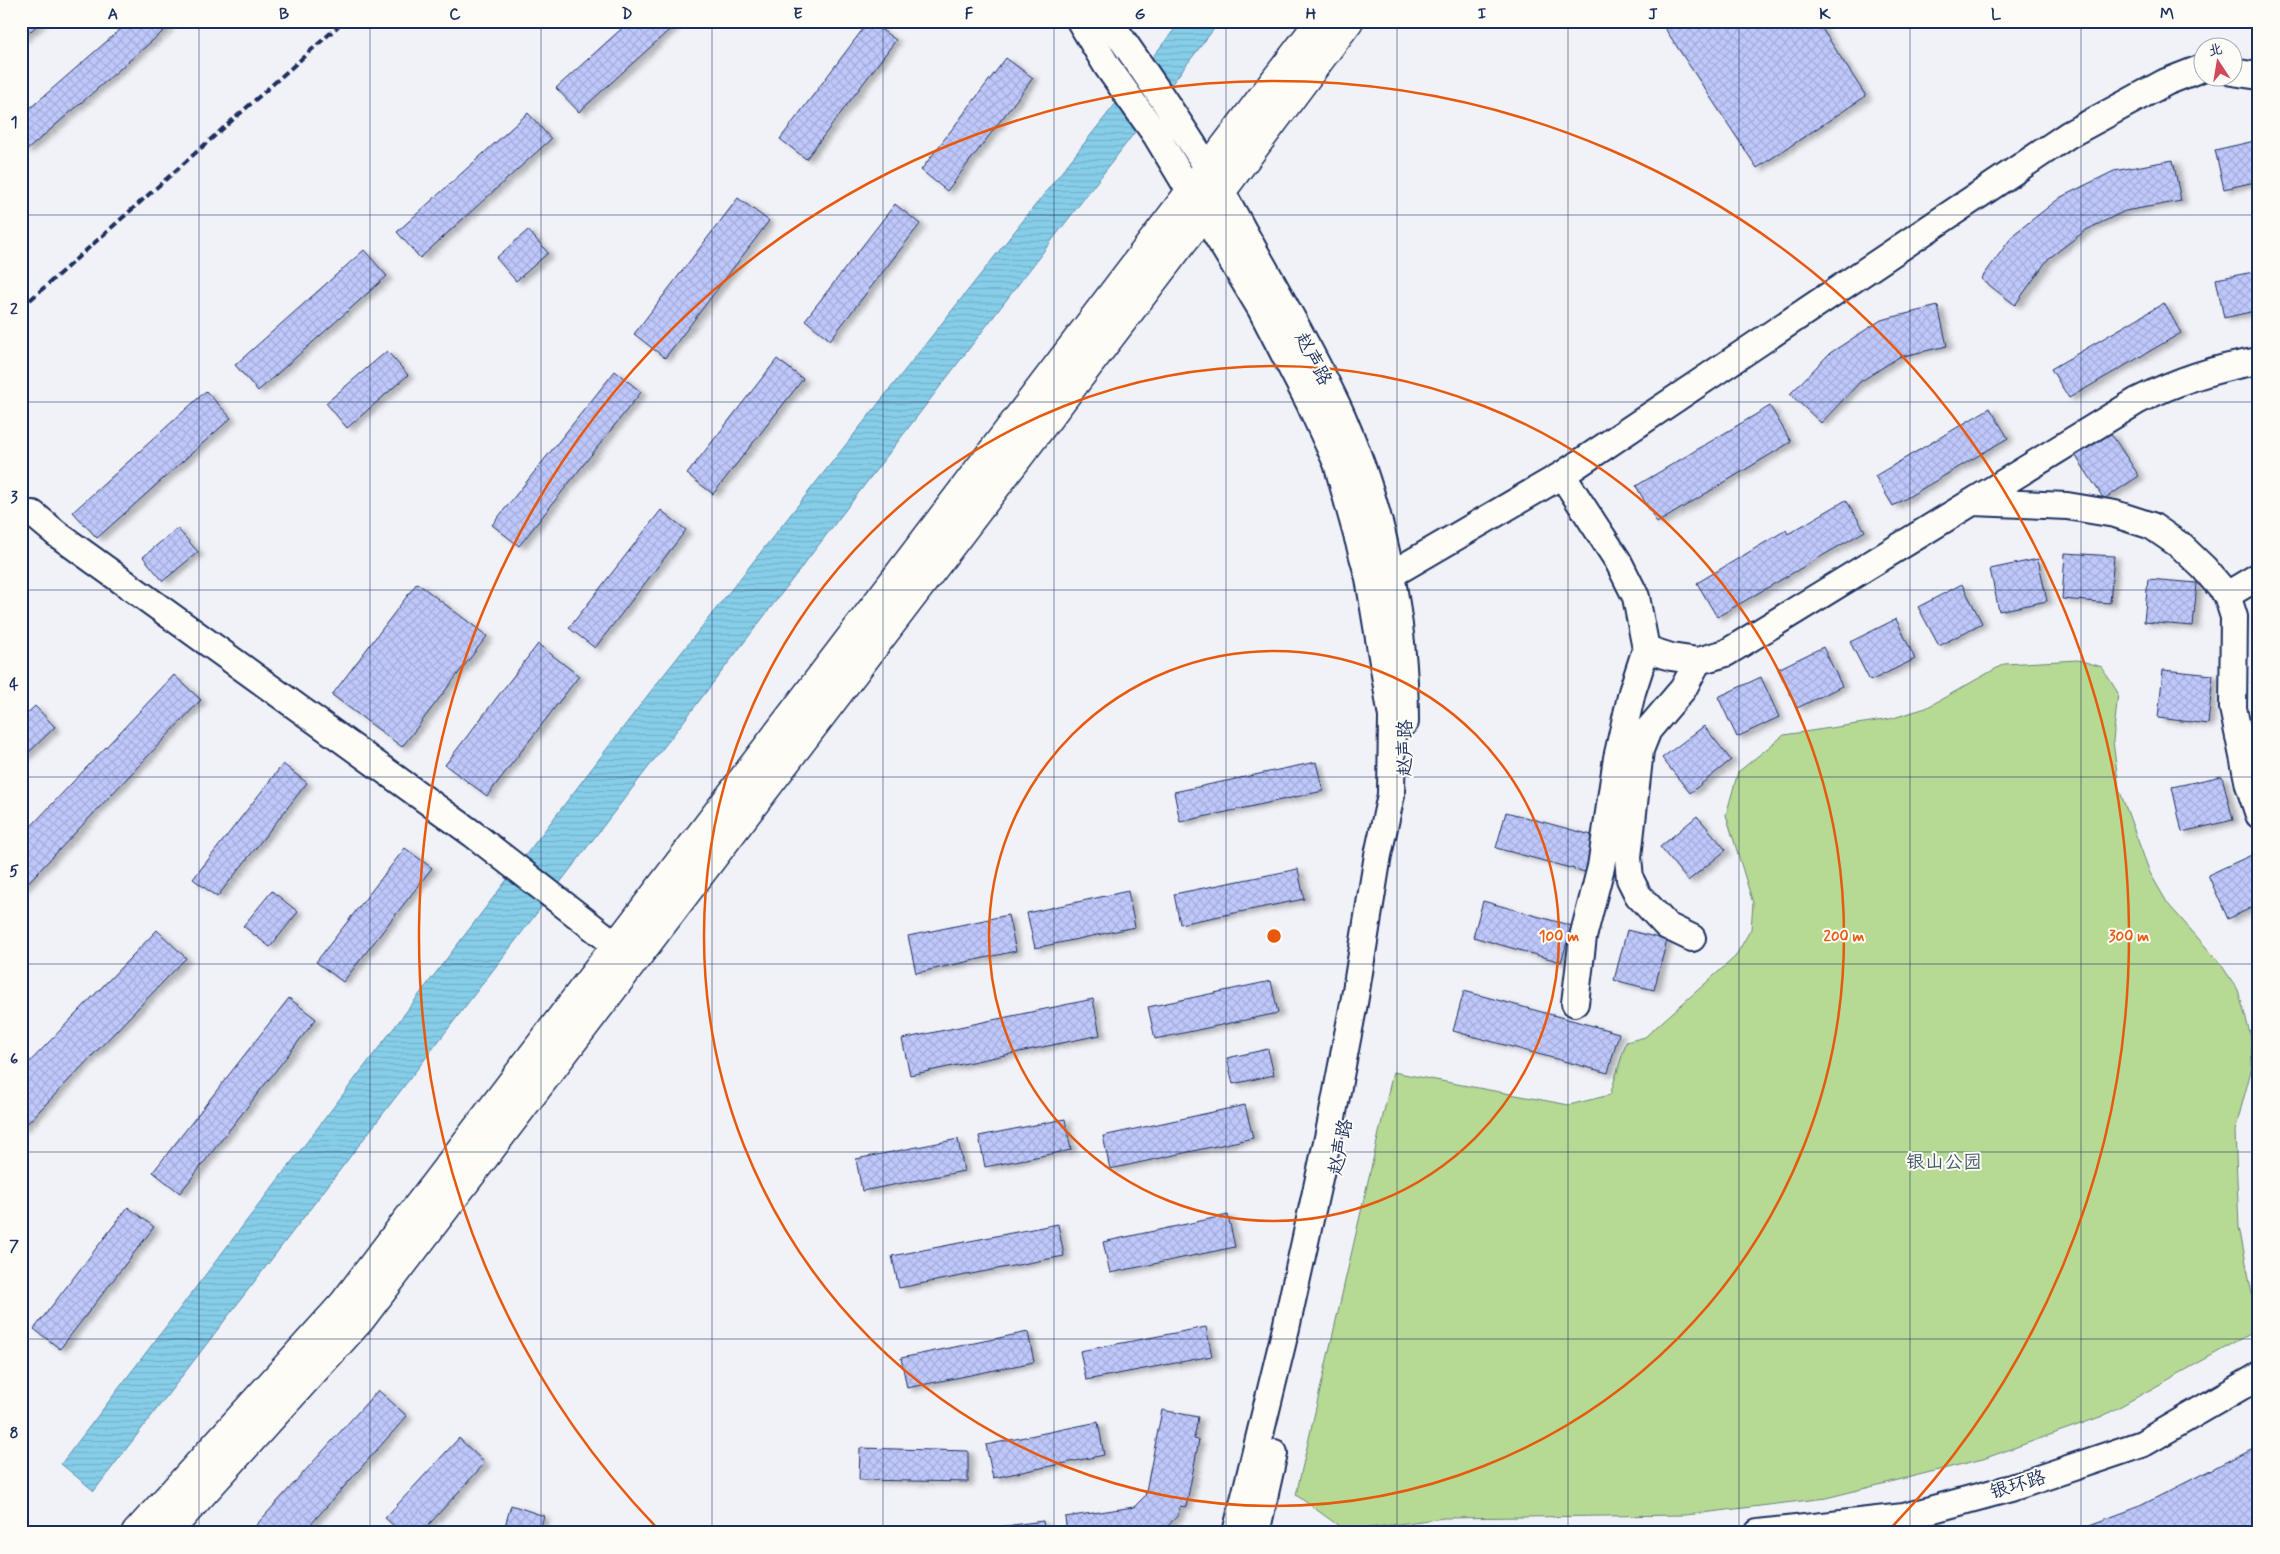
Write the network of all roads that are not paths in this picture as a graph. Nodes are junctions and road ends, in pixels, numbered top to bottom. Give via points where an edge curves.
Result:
1 (1080, 21) edge
2 (1109, 21) edge
3 (1320, 21) edge
4 (1349, 21) edge
5 (2192, 72) edge
6 (2242, 73) edge
7 (2259, 76) edge
8 (1215, 181) junction
9 (1198, 204) junction
10 (2259, 361) edge
11 (1562, 475) junction
12 (1973, 502) junction
13 (33, 514) dead end
14 (1392, 574) junction
15 (2259, 576) edge
16 (2227, 595) junction
17 (1646, 649) junction
18 (1698, 661) junction
19 (2259, 815) edge
20 (1692, 938) dead end
21 (618, 946) junction
22 (1575, 1003) dead end
23 (2259, 1376) edge
24 (136, 1533) edge
25 (167, 1533) edge
26 (1236, 1533) edge
27 (1256, 1533) edge
28 (1758, 1533) edge

1 - 9 street
2 - 8 street, 赵声路
3 - 8 main road
4 - 8 main road
5 - 11 street via 2166,82 2068,135
6 - 7 street
8 - 9 main road
8 - 14 street, 赵声路 via 1342,416 1366,479
9 - 21 main road
9 - 25 main road via 361,1319
9 - 26 street via 1261,309 1337,463 1368,578 1392,717 1391,795 1354,1003 1286,1328
10 - 12 street via 2207,371 2170,384
11 - 14 street
11 - 17 street via 1618,561 1636,597
12 - 16 street via 2067,506 2115,514 2152,526 2181,546
12 - 18 street via 1726,653
13 - 21 street via 507,860
14 - 27 street, 赵声路 via 1405,676 1405,805 1320,1251
15 - 16 street
16 - 19 street via 2234,618 2233,708 2249,785
17 - 18 street
17 - 22 street via 1617,758 1601,867 1583,937
18 - 20 street via 1683,689 1648,730 1640,750 1628,857 1630,879 1638,895 1667,926
21 - 24 main road via 343,1304
23 - 28 street, 银环路 via 2142,1444 2011,1488 1904,1517

